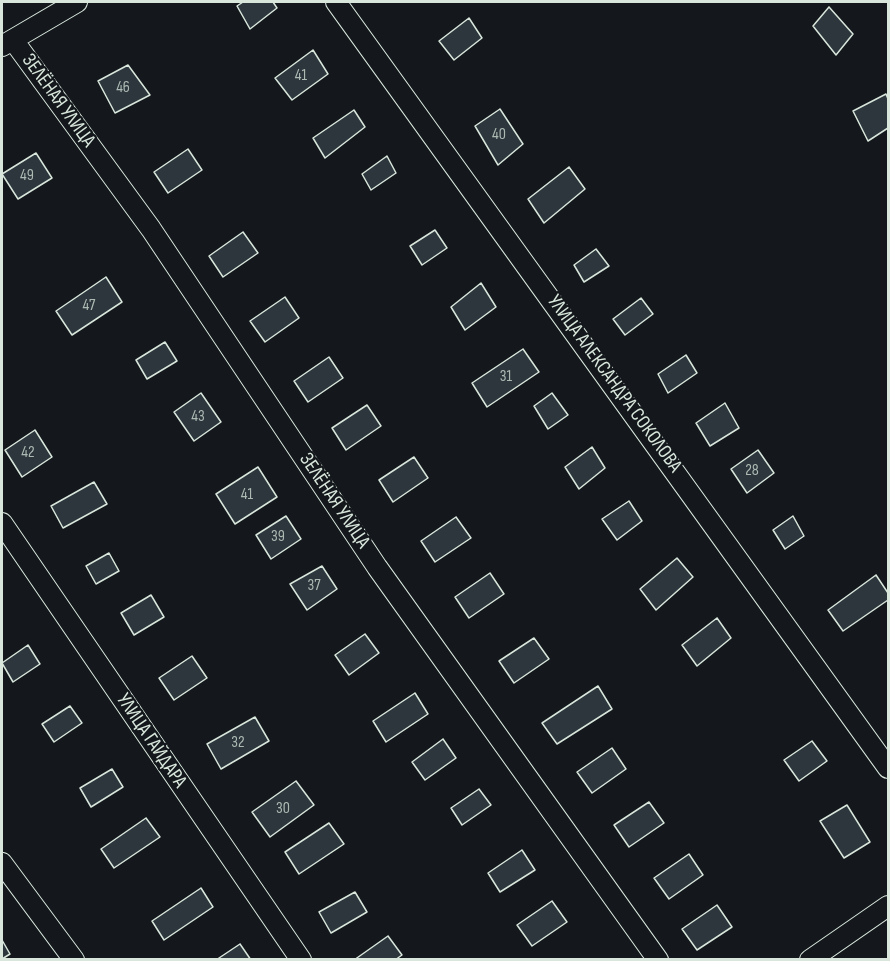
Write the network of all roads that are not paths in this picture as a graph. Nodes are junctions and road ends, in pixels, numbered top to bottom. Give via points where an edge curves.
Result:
1 (76, 2) edge
2 (336, 2) edge
3 (7, 43) edge
4 (2, 523) edge
5 (888, 768) edge
6 (2, 863) edge
7 (888, 906) edge
8 (74, 960) edge
9 (301, 960) edge
10 (658, 960) edge
11 (810, 960) edge

1 - 3 street
2 - 5 street, УЛИЦА АЛЕКСАНДРА СОКОЛОВА
3 - 10 street, ЗЕЛЁНАЯ УЛИЦА via 151,229 377,567
4 - 9 street, УЛИЦА ГАЙДАРА
6 - 8 street
7 - 11 street

